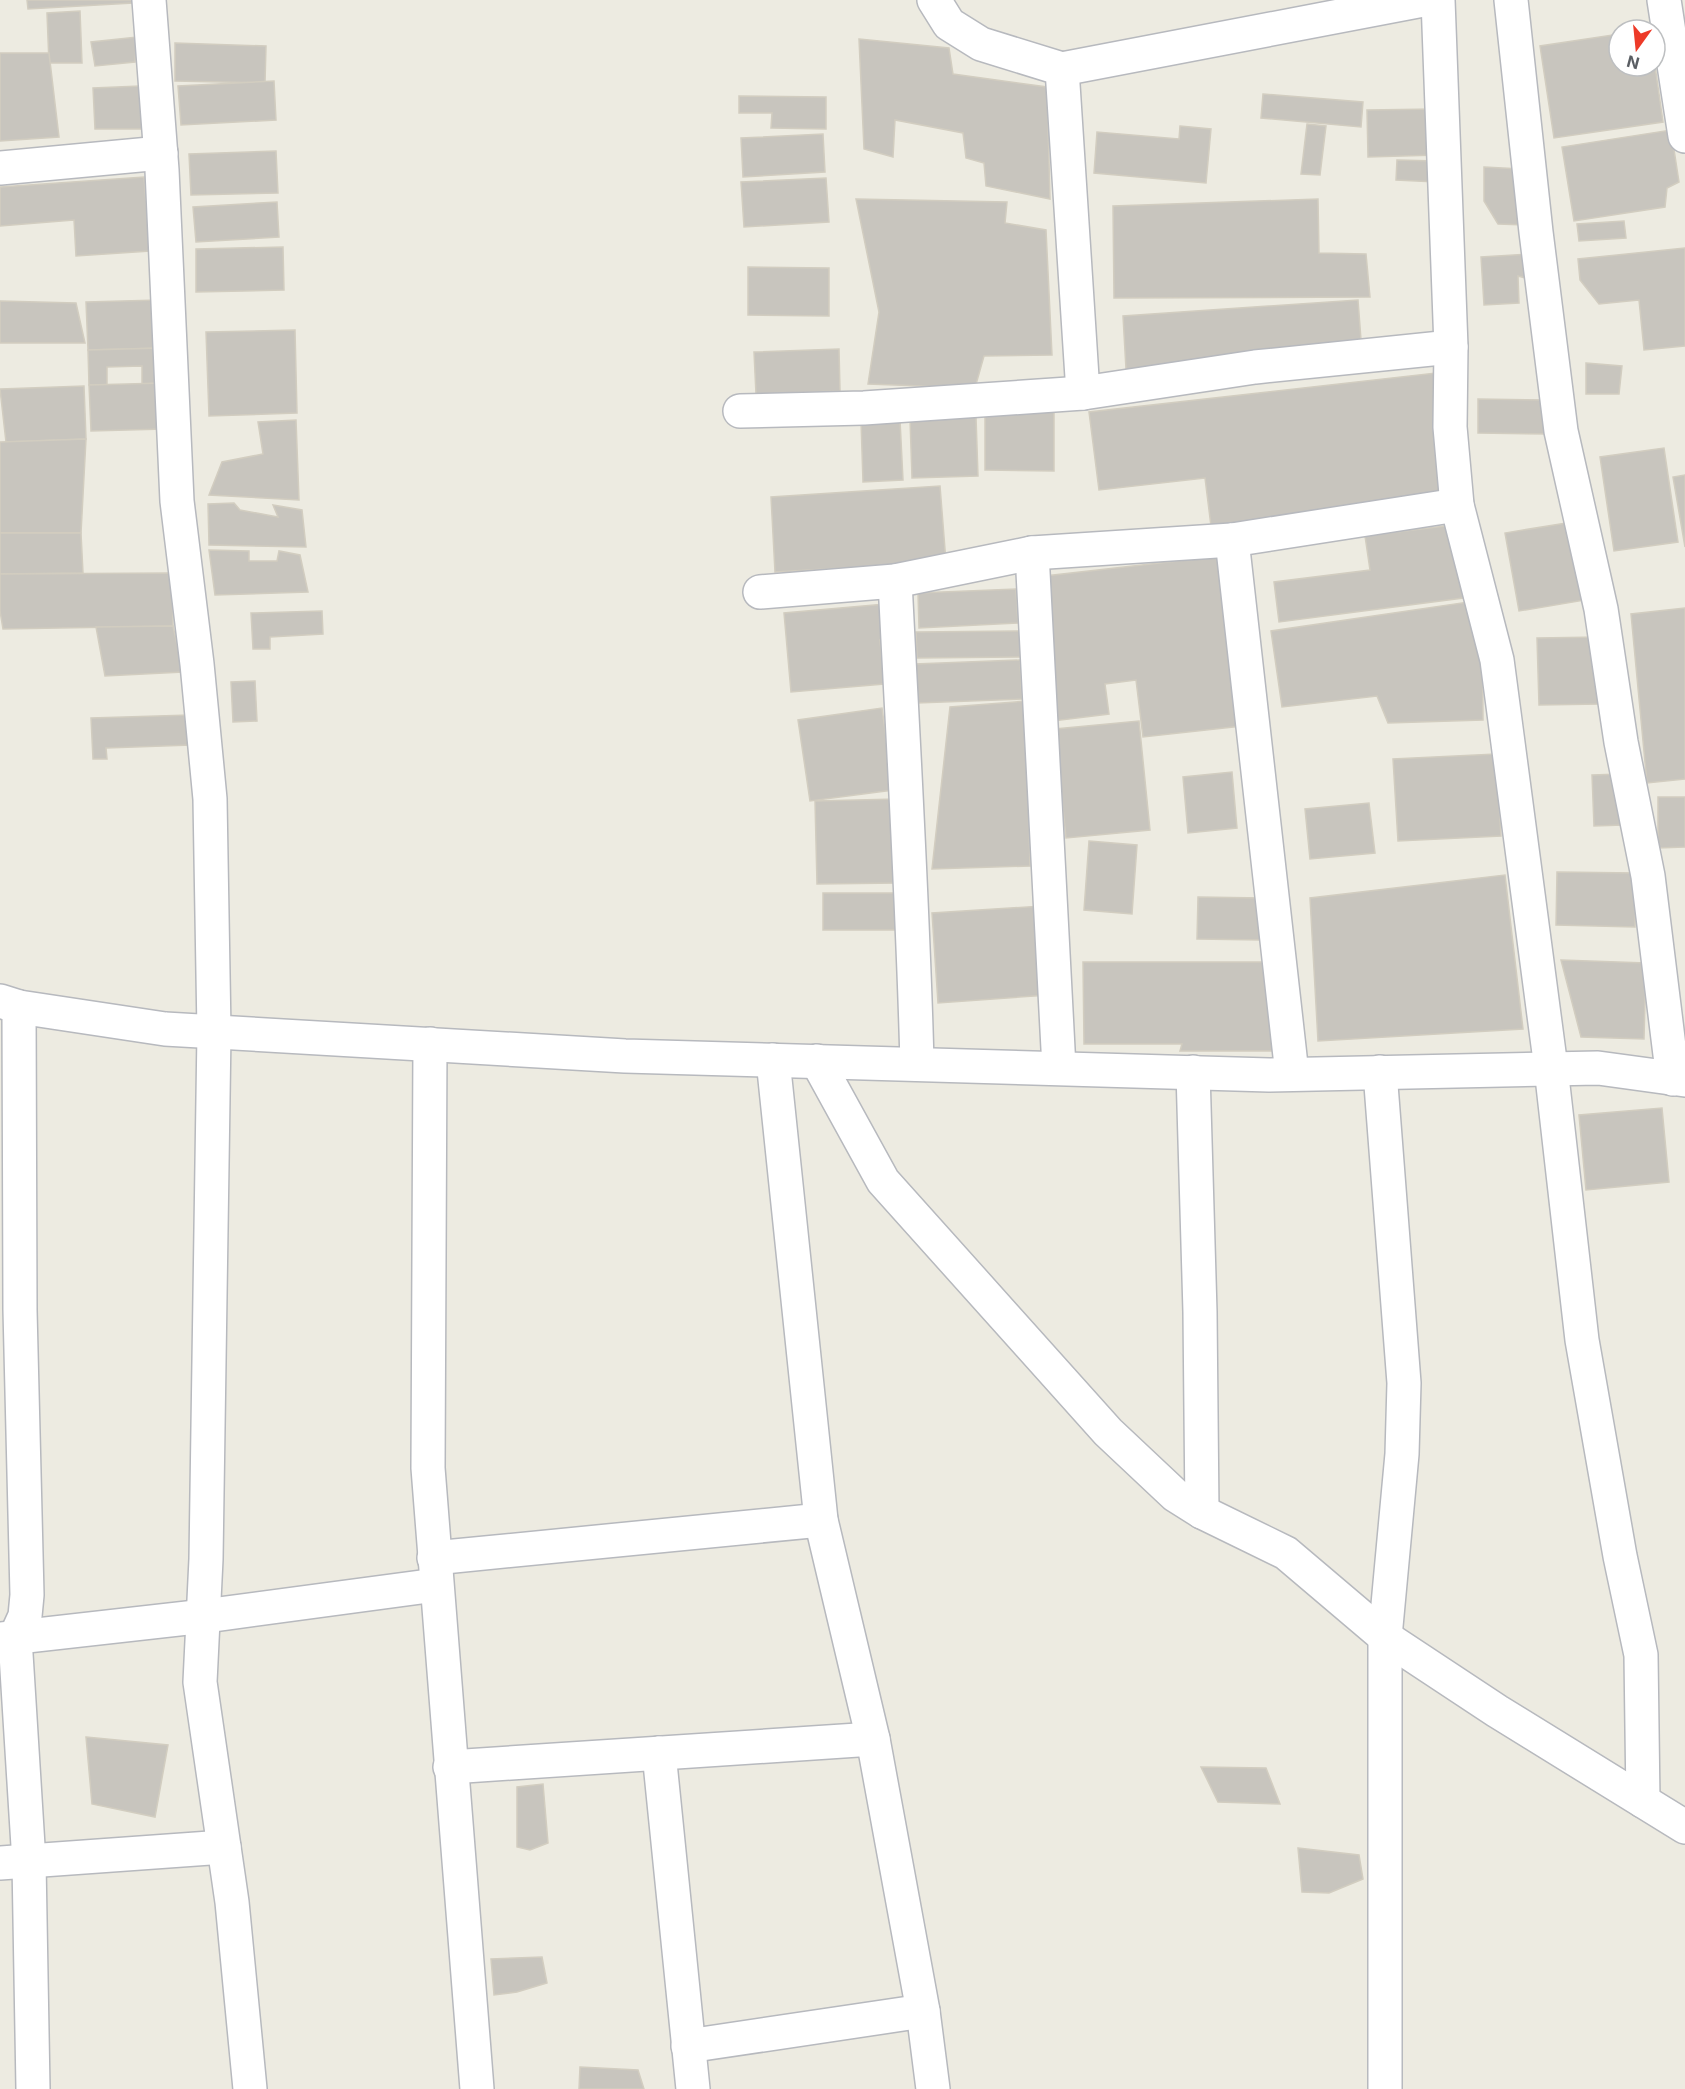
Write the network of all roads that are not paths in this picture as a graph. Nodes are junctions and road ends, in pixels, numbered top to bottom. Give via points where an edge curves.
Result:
1 (149, 0) edge
2 (934, 0) edge
3 (1423, 0) edge
4 (1438, 0) edge
5 (1511, 0) edge
6 (1664, 0) edge
7 (1062, 69) junction
8 (1685, 136) edge
9 (161, 153) junction
10 (0, 168) edge
11 (1451, 347) junction
12 (1083, 393) junction
13 (741, 411) dead end
14 (1457, 505) junction
15 (1232, 540) junction
16 (1032, 553) junction
17 (895, 581) junction
18 (760, 592) dead end
19 (10, 1004) edge
20 (214, 1032) junction
21 (430, 1044) junction
22 (773, 1060) junction
23 (817, 1061) junction
24 (917, 1064) junction
25 (1059, 1068) junction
26 (1551, 1068) junction
27 (1193, 1072) junction
28 (1380, 1072) junction
29 (1292, 1074) junction
30 (1679, 1079) edge
31 (1202, 1512) junction
32 (821, 1520) junction
33 (435, 1572) junction
34 (205, 1616) junction
35 (1385, 1637) junction
36 (8, 1639) edge
37 (873, 1739) junction
38 (659, 1753) junction
39 (450, 1767) junction
40 (1643, 1801) junction
41 (1685, 1827) edge
42 (224, 1847) junction
43 (14, 1863) edge
44 (923, 2011) junction
45 (688, 2046) junction
46 (33, 2089) edge
47 (250, 2089) edge
48 (477, 2089) edge
49 (693, 2089) edge
50 (933, 2089) edge
51 (1385, 2089) edge

1 - 9 street
2 - 7 street via 949,24 981,44
3 - 7 street
4 - 11 street
5 - 30 street via 1561,431 1601,609
6 - 8 street
7 - 12 street
9 - 10 street
9 - 20 street via 177,501 210,800
11 - 12 street via 1254,367
11 - 14 street via 1450,427
12 - 13 street via 864,408
14 - 15 street
14 - 26 street via 1497,660
15 - 16 street
15 - 29 street
16 - 17 street
16 - 25 street
17 - 18 street
17 - 24 street
19 - 20 street via 165,1029
19 - 36 street via 27,1595 25,1616
20 - 21 street
20 - 34 street
21 - 22 street
21 - 33 street via 428,1468
22 - 23 street
22 - 32 street
23 - 24 street
23 - 31 street via 883,1181 1108,1432 1175,1495
24 - 25 street
25 - 27 street
26 - 28 street
26 - 30 street via 1598,1068
26 - 40 street via 1582,1340 1641,1654
27 - 29 street
27 - 31 street
28 - 29 street
28 - 35 street via 1404,1383 1402,1454
31 - 35 street via 1286,1553
32 - 33 street
32 - 37 street
33 - 34 street
33 - 39 street
34 - 36 street
34 - 42 street via 200,1682
35 - 40 street
35 - 51 street
36 - 43 street
37 - 38 street
37 - 44 street
38 - 39 street
38 - 45 street
39 - 48 street
40 - 41 street
42 - 43 street
42 - 47 street
43 - 46 street
44 - 45 street
44 - 50 street
45 - 49 street

